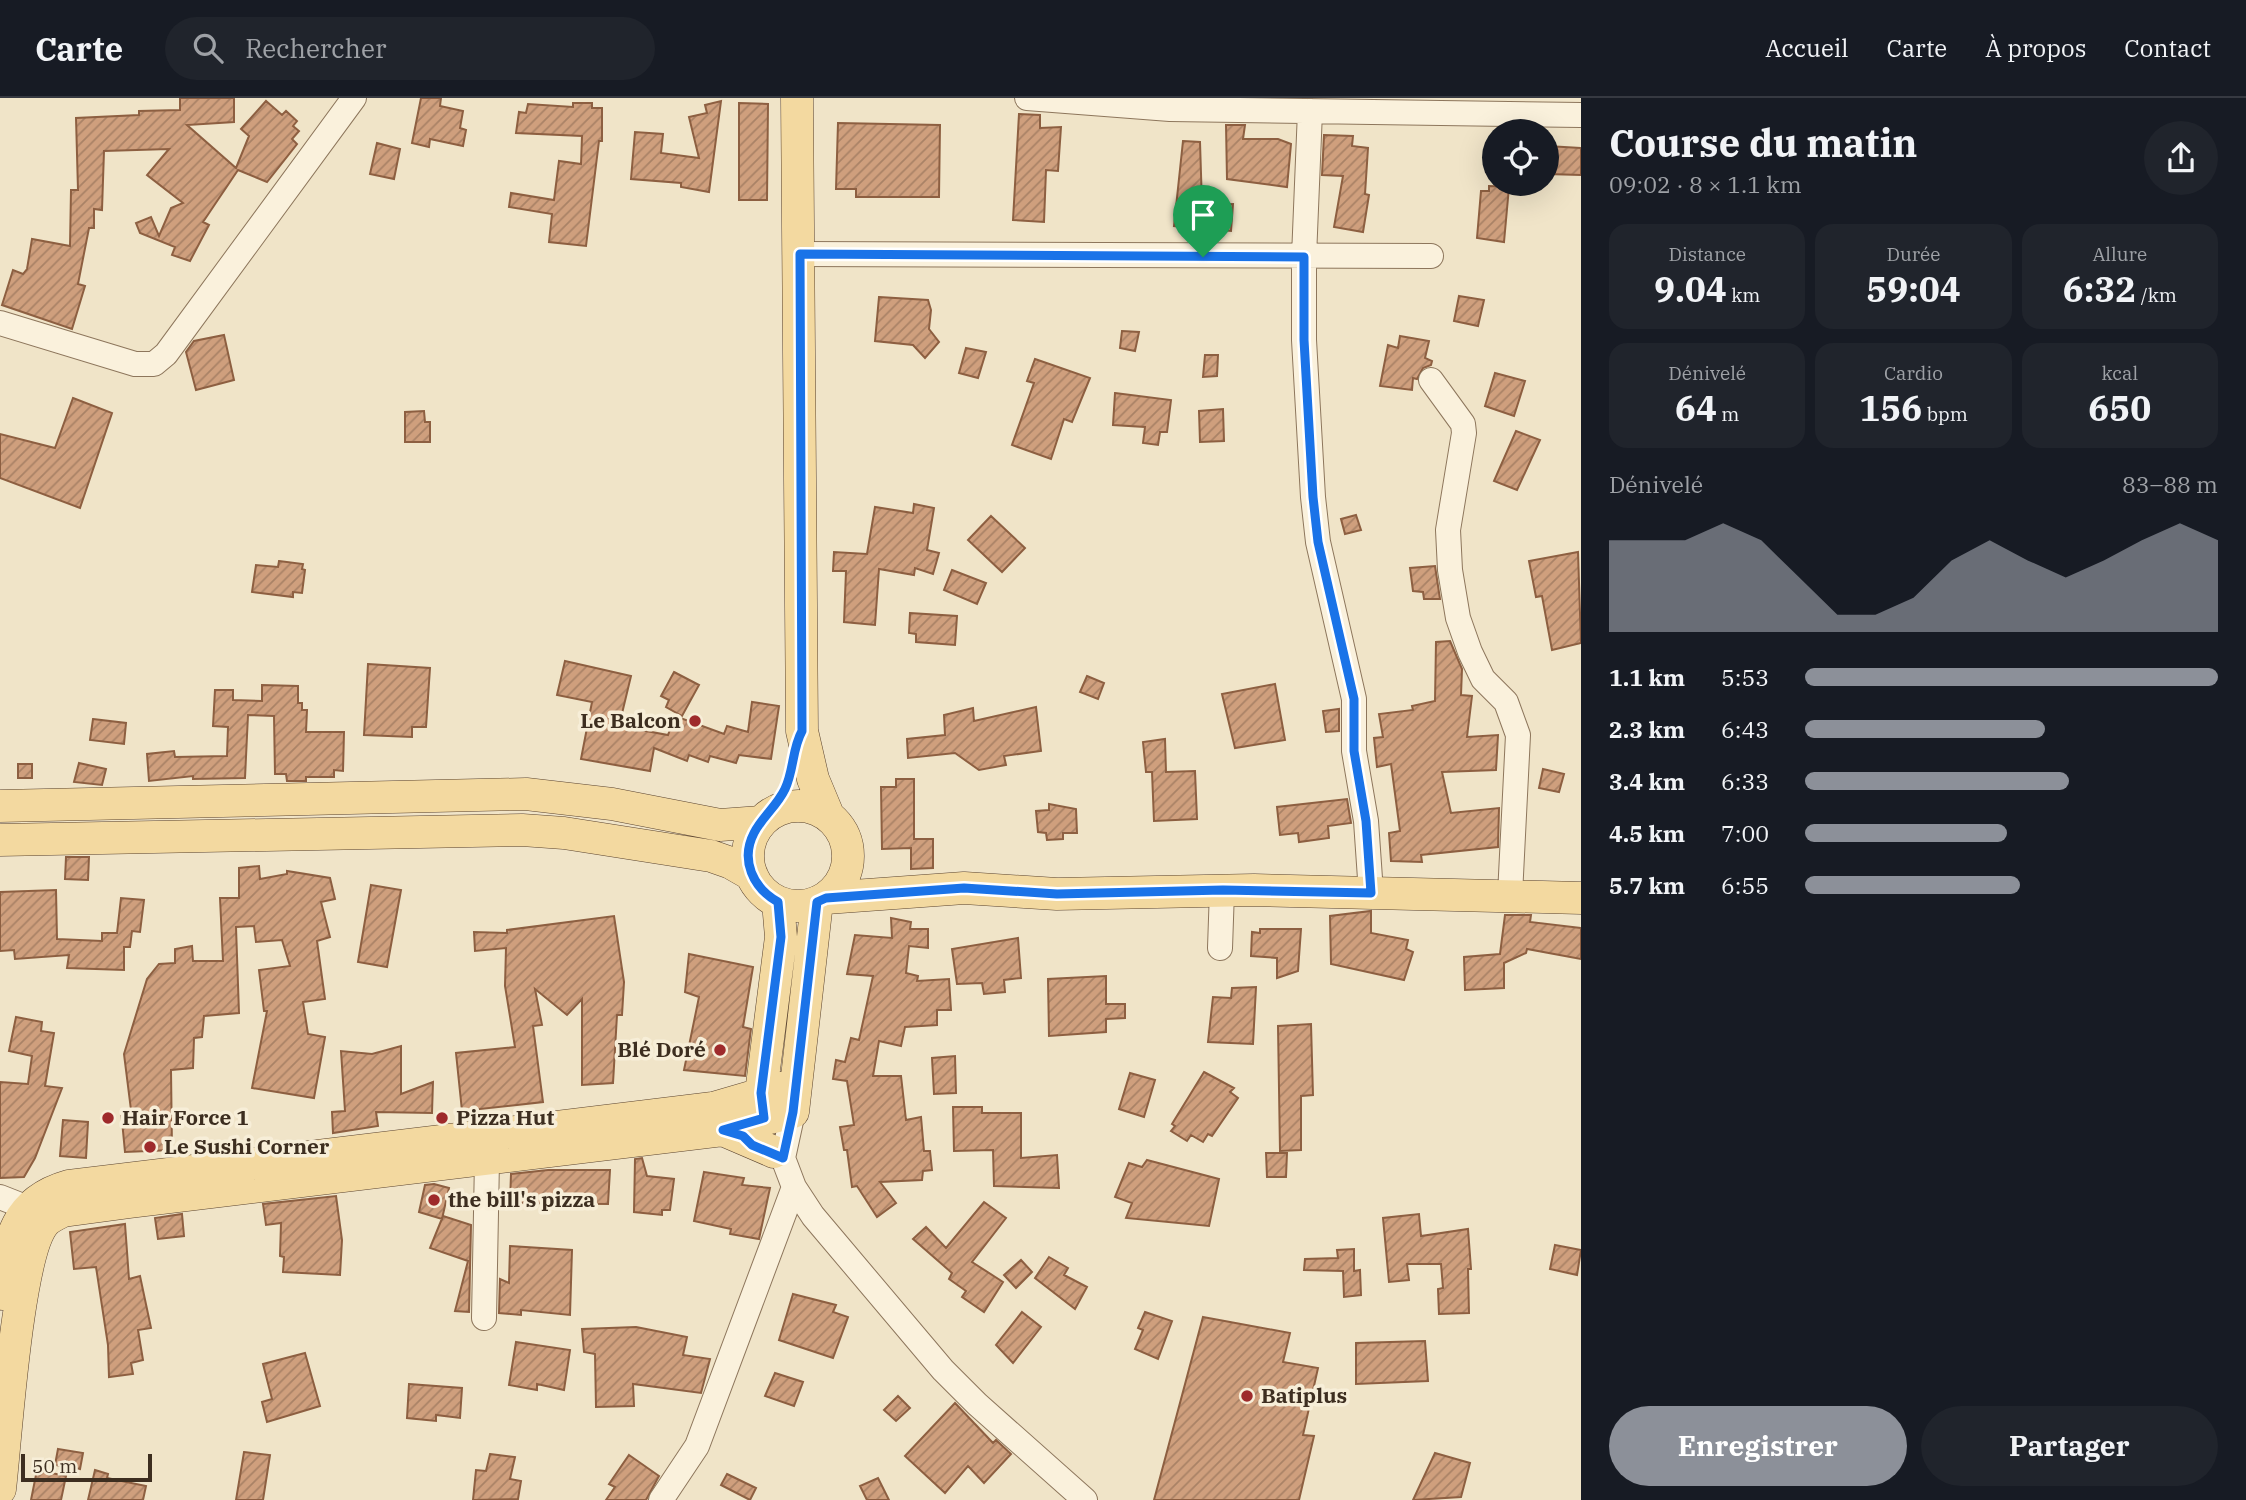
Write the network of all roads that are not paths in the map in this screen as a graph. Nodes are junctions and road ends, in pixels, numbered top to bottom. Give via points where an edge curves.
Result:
1 (354, 98) edge
2 (797, 98) edge
3 (1027, 98) edge
4 (1310, 111) junction
5 (1581, 115) edge
6 (800, 254) junction
7 (1432, 256) dead end
8 (1304, 257) junction
9 (0, 323) edge
10 (1432, 380) dead end
11 (802, 731) junction
12 (0, 806) edge
13 (828, 815) junction
14 (766, 818) junction
15 (0, 840) edge
16 (849, 848) junction
17 (752, 875) junction
18 (934, 888) junction
19 (1223, 890) junction
20 (1371, 893) junction
21 (1510, 895) junction
22 (1581, 898) edge
23 (822, 900) junction
24 (778, 902) junction
25 (1220, 948) dead end
26 (779, 1102) junction
27 (723, 1130) junction
28 (779, 1155) junction
29 (487, 1160) junction
30 (794, 1187) junction
31 (24, 1209) edge
32 (0, 1308) edge
33 (484, 1318) dead end
34 (0, 1489) edge
35 (661, 1500) edge
36 (1085, 1500) edge

1 - 9 street via 166,354 154,364 135,364
2 - 6 main road
3 - 4 street via 1170,109
4 - 5 street
4 - 8 street
6 - 8 street
6 - 11 main road
7 - 8 street
8 - 20 street via 1313,497 1318,542 1354,699 1354,751 1366,821
10 - 21 street via 1463,424 1464,433 1448,530 1458,618 1483,679 1506,702 1518,735
11 - 13 main road via 813,779
11 - 14 main road via 785,788
12 - 14 main road via 526,794 612,804 720,825
13 - 14 main road via 800,805
13 - 16 main road via 842,829
14 - 17 main road via 750,842
15 - 17 main road via 523,830 710,856
16 - 18 main road via 896,882
16 - 23 main road via 840,884
17 - 24 main road via 762,891
18 - 19 main road via 1057,894
18 - 23 main road
19 - 20 main road
19 - 25 street
20 - 21 main road
21 - 22 main road
23 - 24 main road via 798,906
23 - 26 main road
24 - 26 main road
26 - 27 main road
26 - 28 street
26 - 31 main road via 87,1182 52,1191
27 - 28 main road
27 - 29 main road
28 - 30 street
29 - 31 main road via 63,1211
29 - 33 street
30 - 35 street via 697,1446
30 - 36 street via 813,1216 943,1370
31 - 32 main road via 11,1240
31 - 34 main road via 32,1249 13,1357

